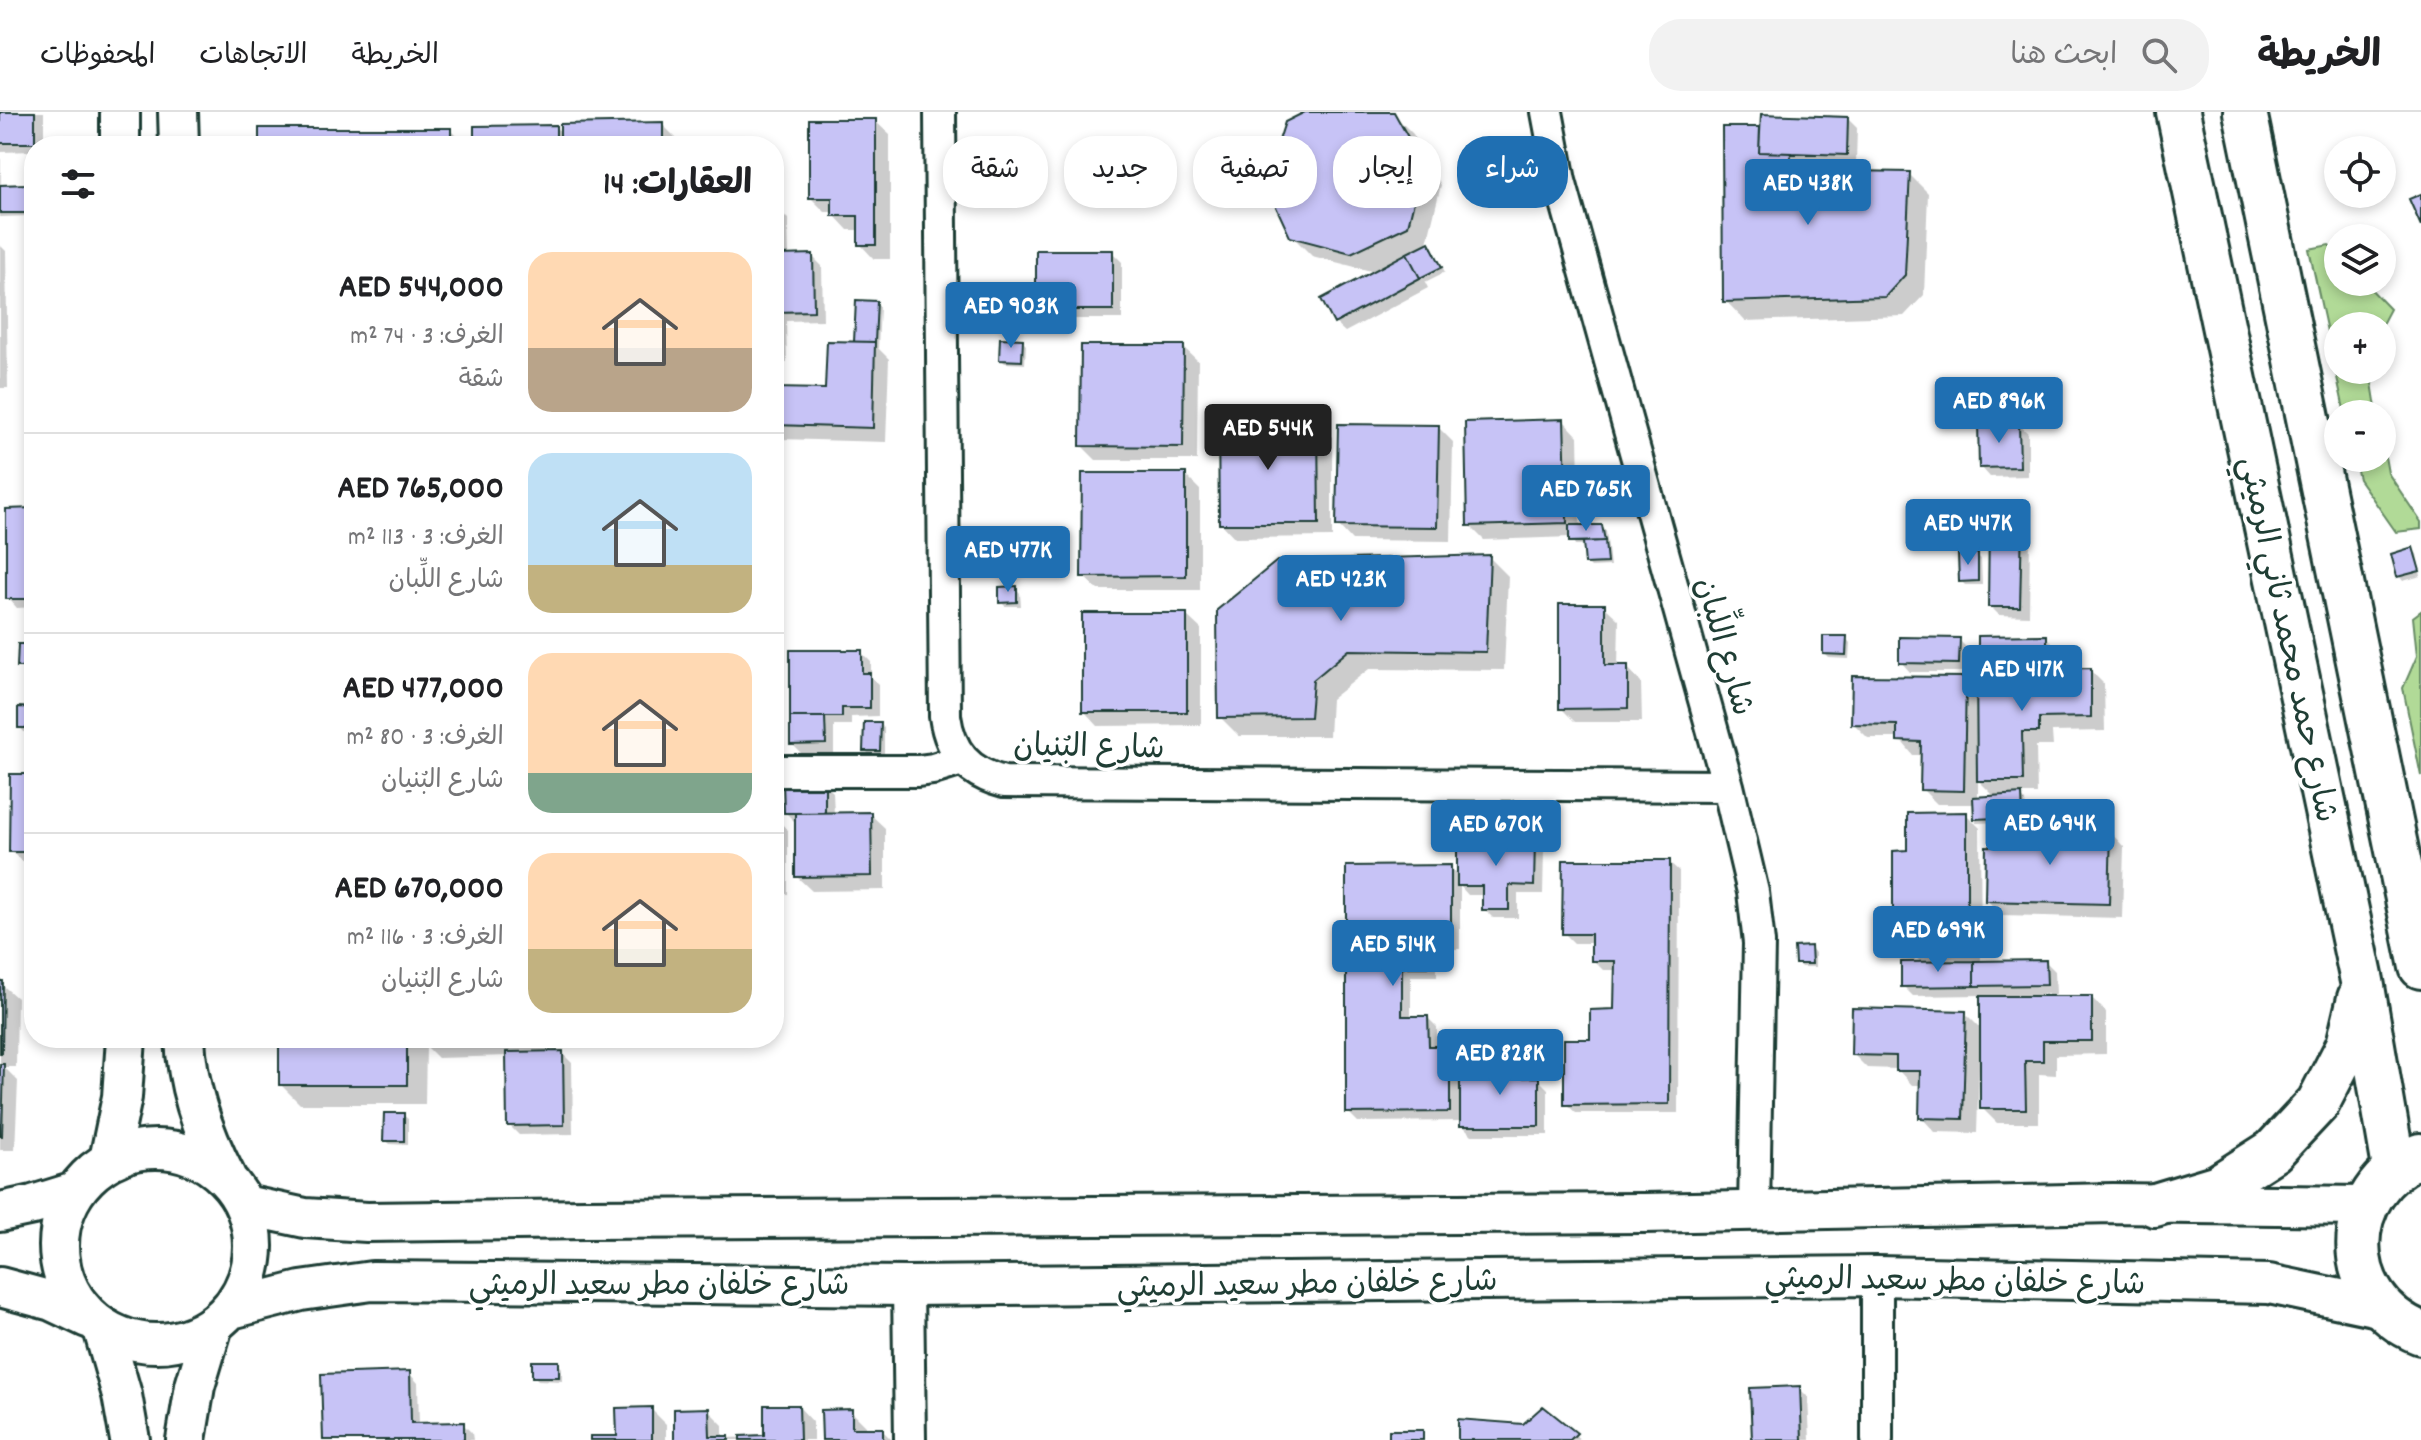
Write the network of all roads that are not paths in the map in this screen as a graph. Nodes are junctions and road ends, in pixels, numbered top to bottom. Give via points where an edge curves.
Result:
1 (120, 112) edge
2 (178, 112) edge
3 (940, 112) edge
4 (1547, 112) edge
5 (2178, 112) edge
6 (2245, 112) edge
7 (120, 136) edge
8 (179, 136) edge
9 (962, 760) junction
10 (784, 771) edge
11 (1728, 786) junction
12 (2421, 967) edge
13 (2362, 981) junction
14 (125, 1048) edge
15 (186, 1048) edge
16 (109, 1160) junction
17 (2408, 1161) edge
18 (236, 1191) junction
19 (75, 1192) junction
20 (2155, 1205) junction
21 (2365, 1206) junction
22 (1754, 1210) junction
23 (0, 1212) edge
24 (1877, 1276) junction
25 (908, 1286) junction
26 (0, 1287) edge
27 (222, 1317) junction
28 (96, 1323) junction
29 (2408, 1333) edge
30 (130, 1440) edge
31 (186, 1440) edge
32 (910, 1440) edge
33 (1877, 1440) edge

1 - 7 street
2 - 8 street
3 - 9 street via 945,716
4 - 11 street, شارع اللِّبان via 1560,181
5 - 13 main road, شارع حمد محمد ثاني الرميثي
6 - 12 main road, شارع حمد محمد ثاني الرميثي
9 - 10 street via 918,771
9 - 11 street, شارع البُنيان via 974,771 1004,782
11 - 22 street, شارع اللِّبان via 1759,943
13 - 17 main road, شارع حمد محمد ثاني الرميثي
13 - 20 main road via 2348,1045 2318,1103 2273,1151 2218,1186
14 - 16 street
15 - 18 street via 199,1117
16 - 18 street via 139,1150 171,1149 200,1159
16 - 19 street
17 - 21 main road via 2377,1186
18 - 22 street, شارع خلفان مطر سعيد الرميثي via 305,1218 367,1222
18 - 27 street via 253,1231 253,1259 246,1286
19 - 23 street
19 - 28 street via 57,1243 61,1271 71,1296
20 - 21 street, شارع خلفان مطر سعيد الرميثي
20 - 22 street, شارع خلفان مطر سعيد الرميثي
21 - 29 main road via 2358,1232 2367,1286
24 - 25 street, شارع خلفان مطر سعيد الرميثي
24 - 29 street, شارع خلفان مطر سعيد الرميثي via 2269,1284
24 - 33 street
25 - 27 street, شارع خلفان مطر سعيد الرميثي via 372,1281 301,1291
25 - 32 street
26 - 28 street via 52,1301
27 - 28 street via 187,1339 159,1344 129,1341
27 - 31 street via 195,1386
28 - 30 street via 122,1395

